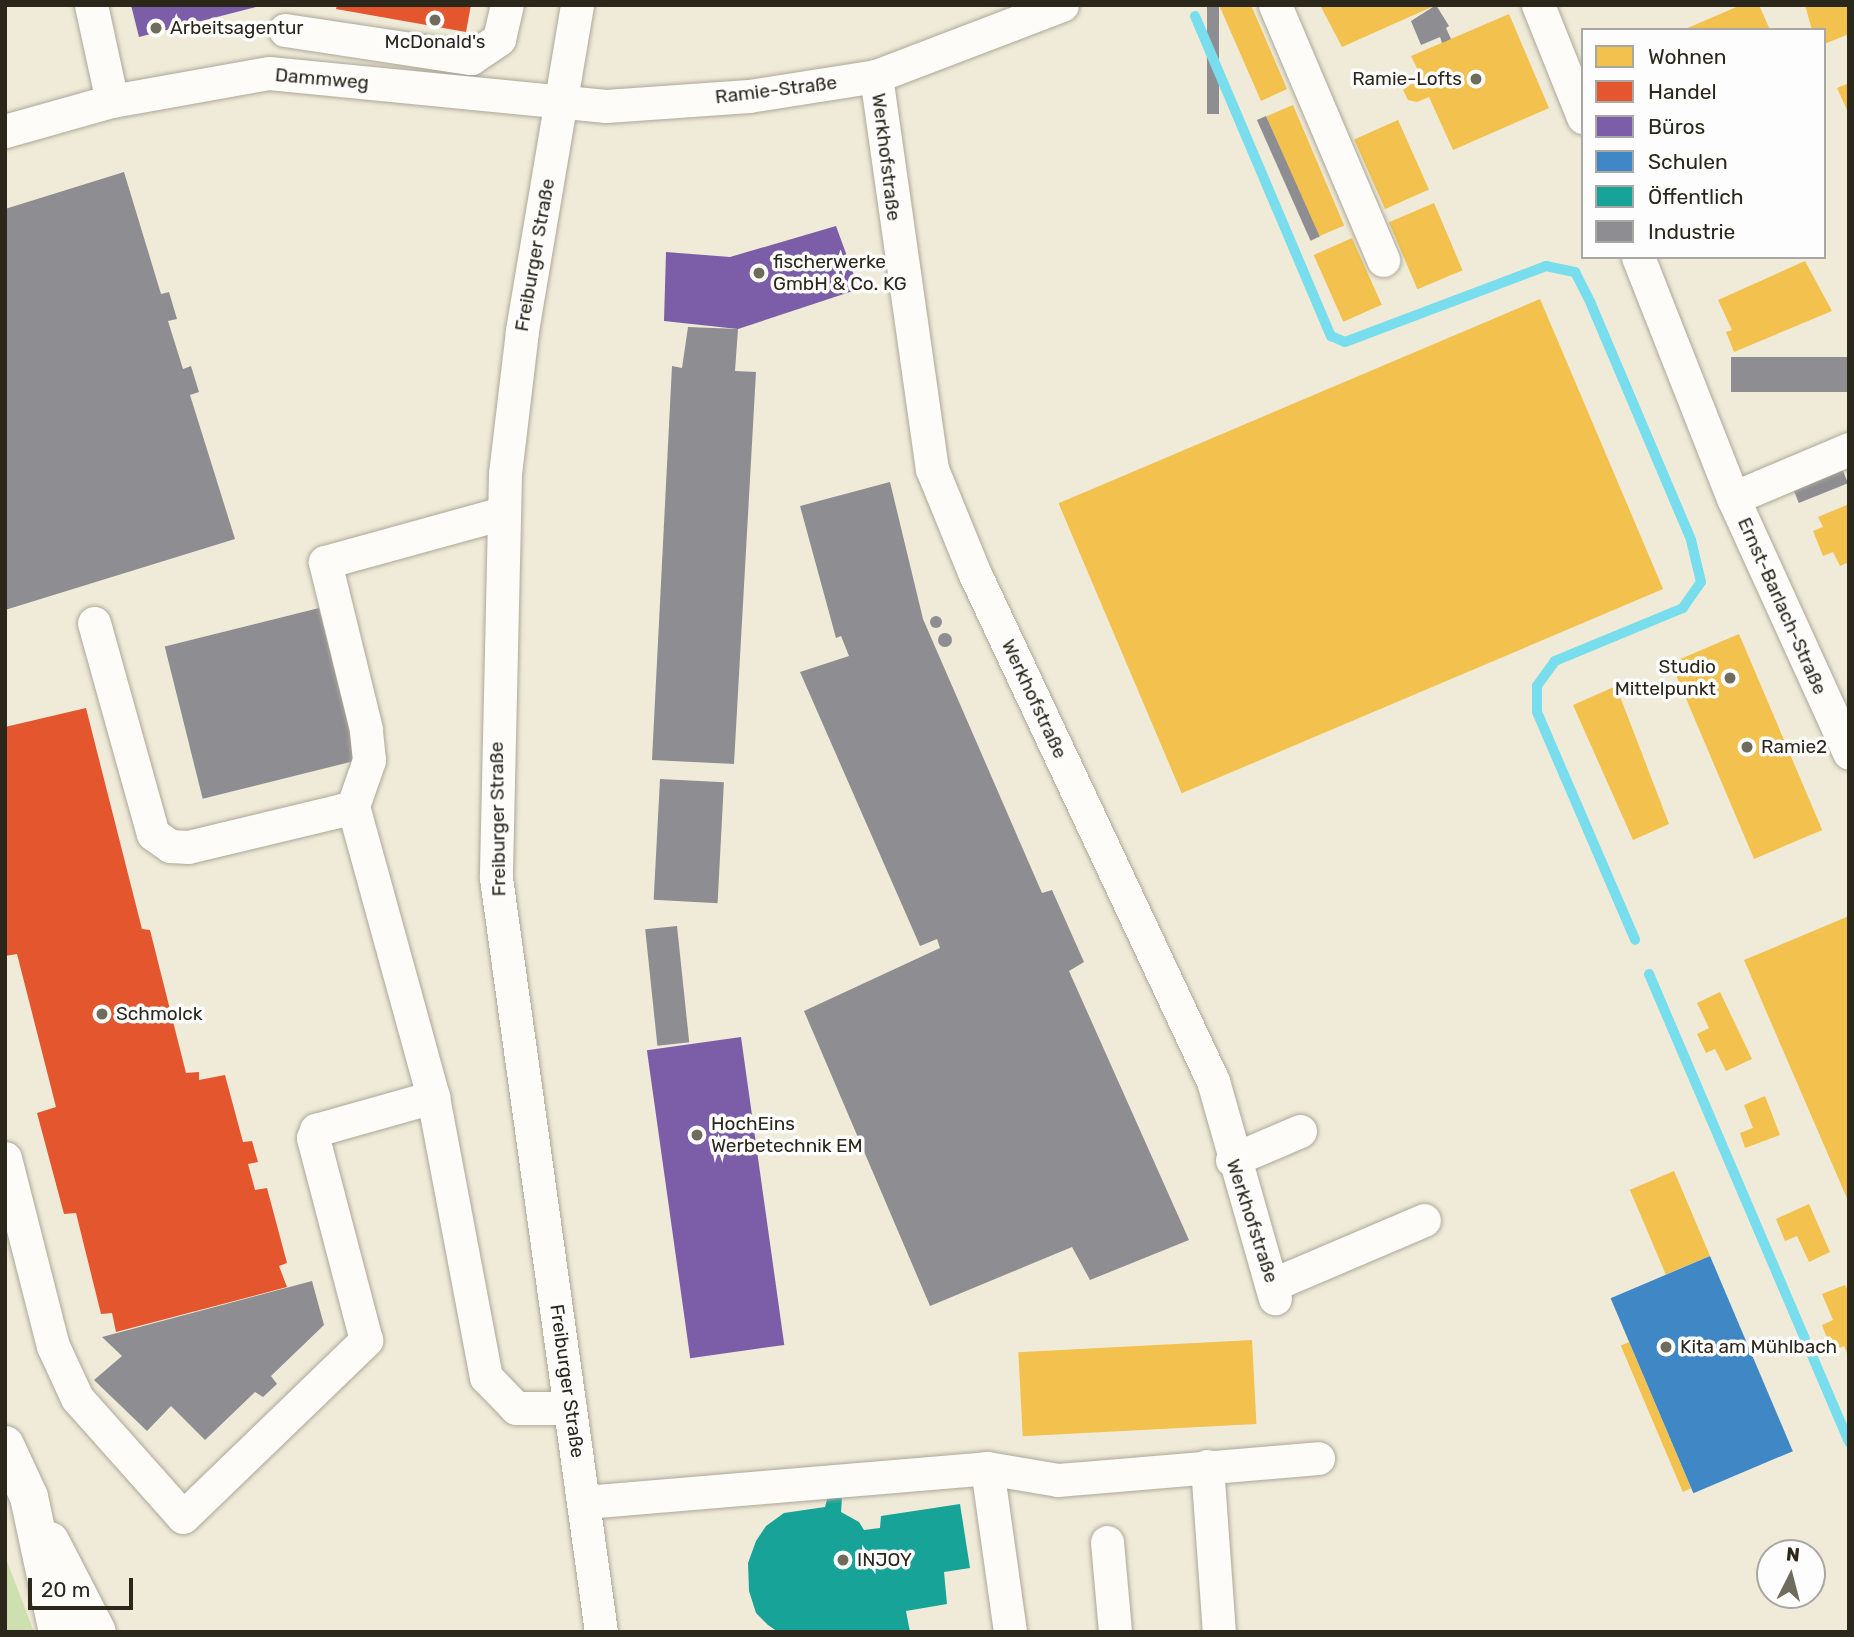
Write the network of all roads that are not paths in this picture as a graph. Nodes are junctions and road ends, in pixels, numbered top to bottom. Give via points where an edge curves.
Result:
1 (91, 5) edge
2 (507, 5) edge
3 (577, 5) edge
4 (1062, 5) edge
5 (1275, 5) edge
6 (1538, 5) edge
7 (289, 18) edge
8 (992, 20) edge
9 (269, 73) junction
10 (876, 76) junction
11 (561, 100) junction
12 (112, 101) junction
13 (1581, 112) edge
14 (5, 131) edge
15 (1639, 259) edge
16 (1383, 260) dead end
17 (1849, 449) edge
18 (1733, 498) junction
19 (503, 513) junction
20 (94, 623) dead end
21 (1849, 753) edge
22 (353, 806) junction
23 (433, 1097) junction
24 (1300, 1131) dead end
25 (5, 1158) edge
26 (1232, 1160) junction
27 (1424, 1220) dead end
28 (570, 1408) junction
29 (5, 1445) edge
30 (1318, 1458) dead end
31 (1207, 1466) junction
32 (987, 1468) junction
33 (585, 1502) junction
34 (31, 1506) junction
35 (1107, 1542) dead end
36 (58, 1632) edge
37 (97, 1632) edge
38 (601, 1632) edge
39 (1010, 1632) edge
40 (1115, 1632) edge
41 (1219, 1632) edge

1 - 12 street
2 - 7 street via 499,39 471,58
3 - 11 street, Freiburger Straße
4 - 8 street, Ramie-Straße
5 - 16 street
6 - 13 street
7 - 9 street
8 - 10 street, Ramie-Straße
9 - 11 street, Dammweg
9 - 12 street, Dammweg
10 - 11 street, Ramie-Straße via 749,96 606,106
10 - 26 street, Werkhofstraße via 932,469 974,572 1213,1081
11 - 19 street, Freiburger Straße via 522,331
12 - 14 street, Dammweg
15 - 18 street, Ernst-Barlach-Straße
17 - 18 street, Ernst-Barlach-Straße
18 - 21 street, Ernst-Barlach-Straße
19 - 22 street via 325,562 366,729 369,761
19 - 28 street, Freiburger Straße via 496,878
20 - 22 street via 145,817 162,840 188,847
22 - 23 street
23 - 25 street via 316,1130 313,1139 366,1340 183,1517 77,1398 54,1346
23 - 28 street via 486,1377 516,1408
24 - 26 street
26 - 27 street, Werkhofstraße via 1274,1291
28 - 33 street, Freiburger Straße
29 - 34 main road
30 - 31 street
31 - 32 street via 1058,1480
31 - 41 street
32 - 33 street
32 - 39 street
33 - 38 street, Freiburger Straße
34 - 36 main road
34 - 37 main road
35 - 40 street

